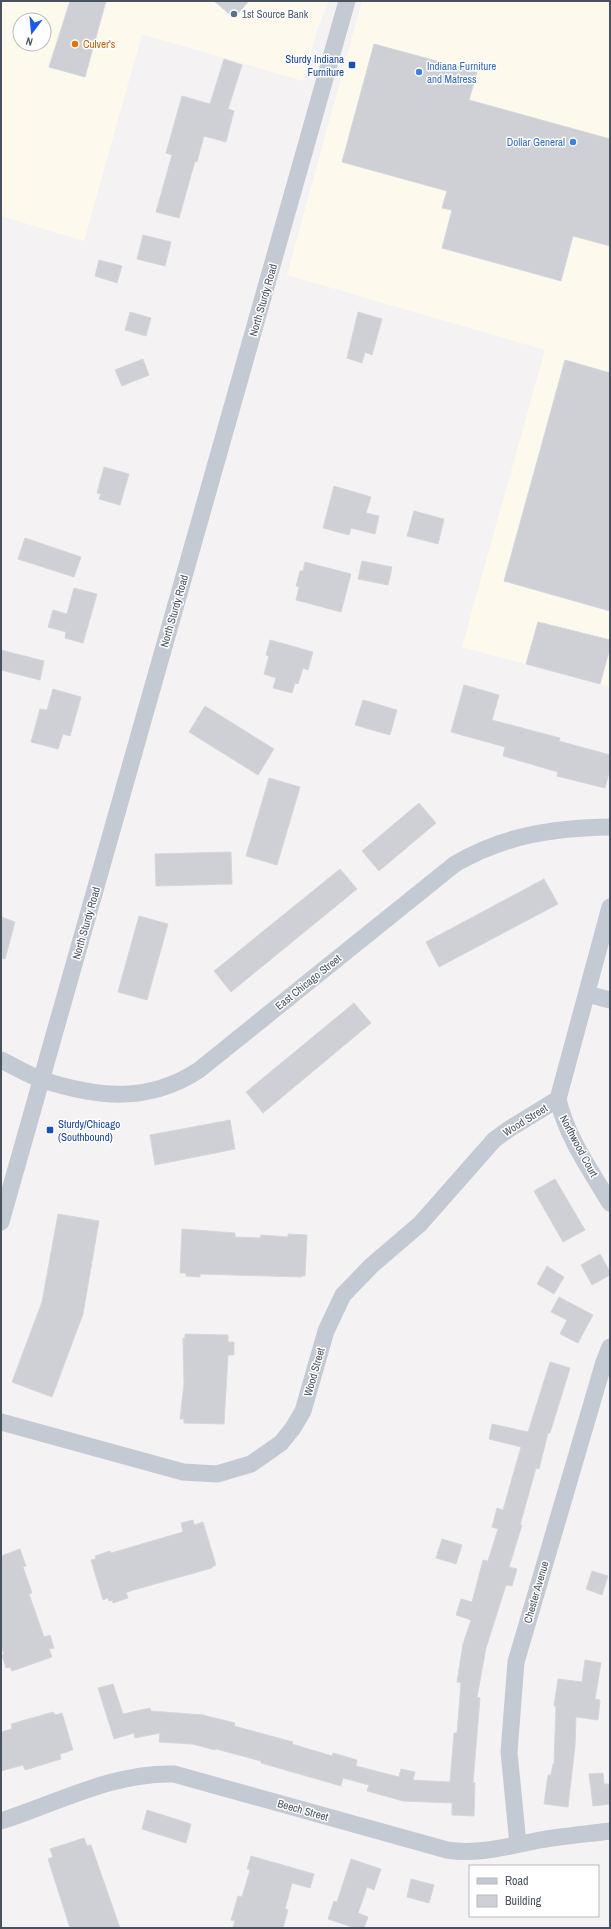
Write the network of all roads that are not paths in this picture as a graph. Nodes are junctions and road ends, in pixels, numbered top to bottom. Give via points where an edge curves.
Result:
1 (347, 1) edge
2 (610, 827) edge
3 (610, 907) edge
4 (587, 994) junction
5 (610, 1000) edge
6 (1, 1060) edge
7 (41, 1080) junction
8 (558, 1099) junction
9 (610, 1203) edge
10 (1, 1222) edge
11 (610, 1347) edge
12 (1, 1422) edge
13 (1, 1821) edge
14 (610, 1831) edge
15 (518, 1844) junction

1 - 7 street, North Sturdy Road
2 - 7 street, East Chicago Street via 538,832 490,846 455,864 184,1080 142,1094 115,1095
3 - 4 street, Northwood Court
4 - 5 street
4 - 8 street, Northwood Court
6 - 7 street, East Chicago Street
7 - 10 street, North Sturdy Road
8 - 9 street, Northwood Court via 561,1115 568,1130
8 - 12 street, Wood Street via 494,1140 420,1224 370,1266 344,1295 326,1330 303,1411 281,1442 251,1464 217,1474 183,1472
11 - 15 street, Chester Avenue via 516,1662 509,1752
13 - 15 street, Beech Street via 113,1782 154,1773 174,1774 446,1850 480,1852
14 - 15 street, Beech Street

